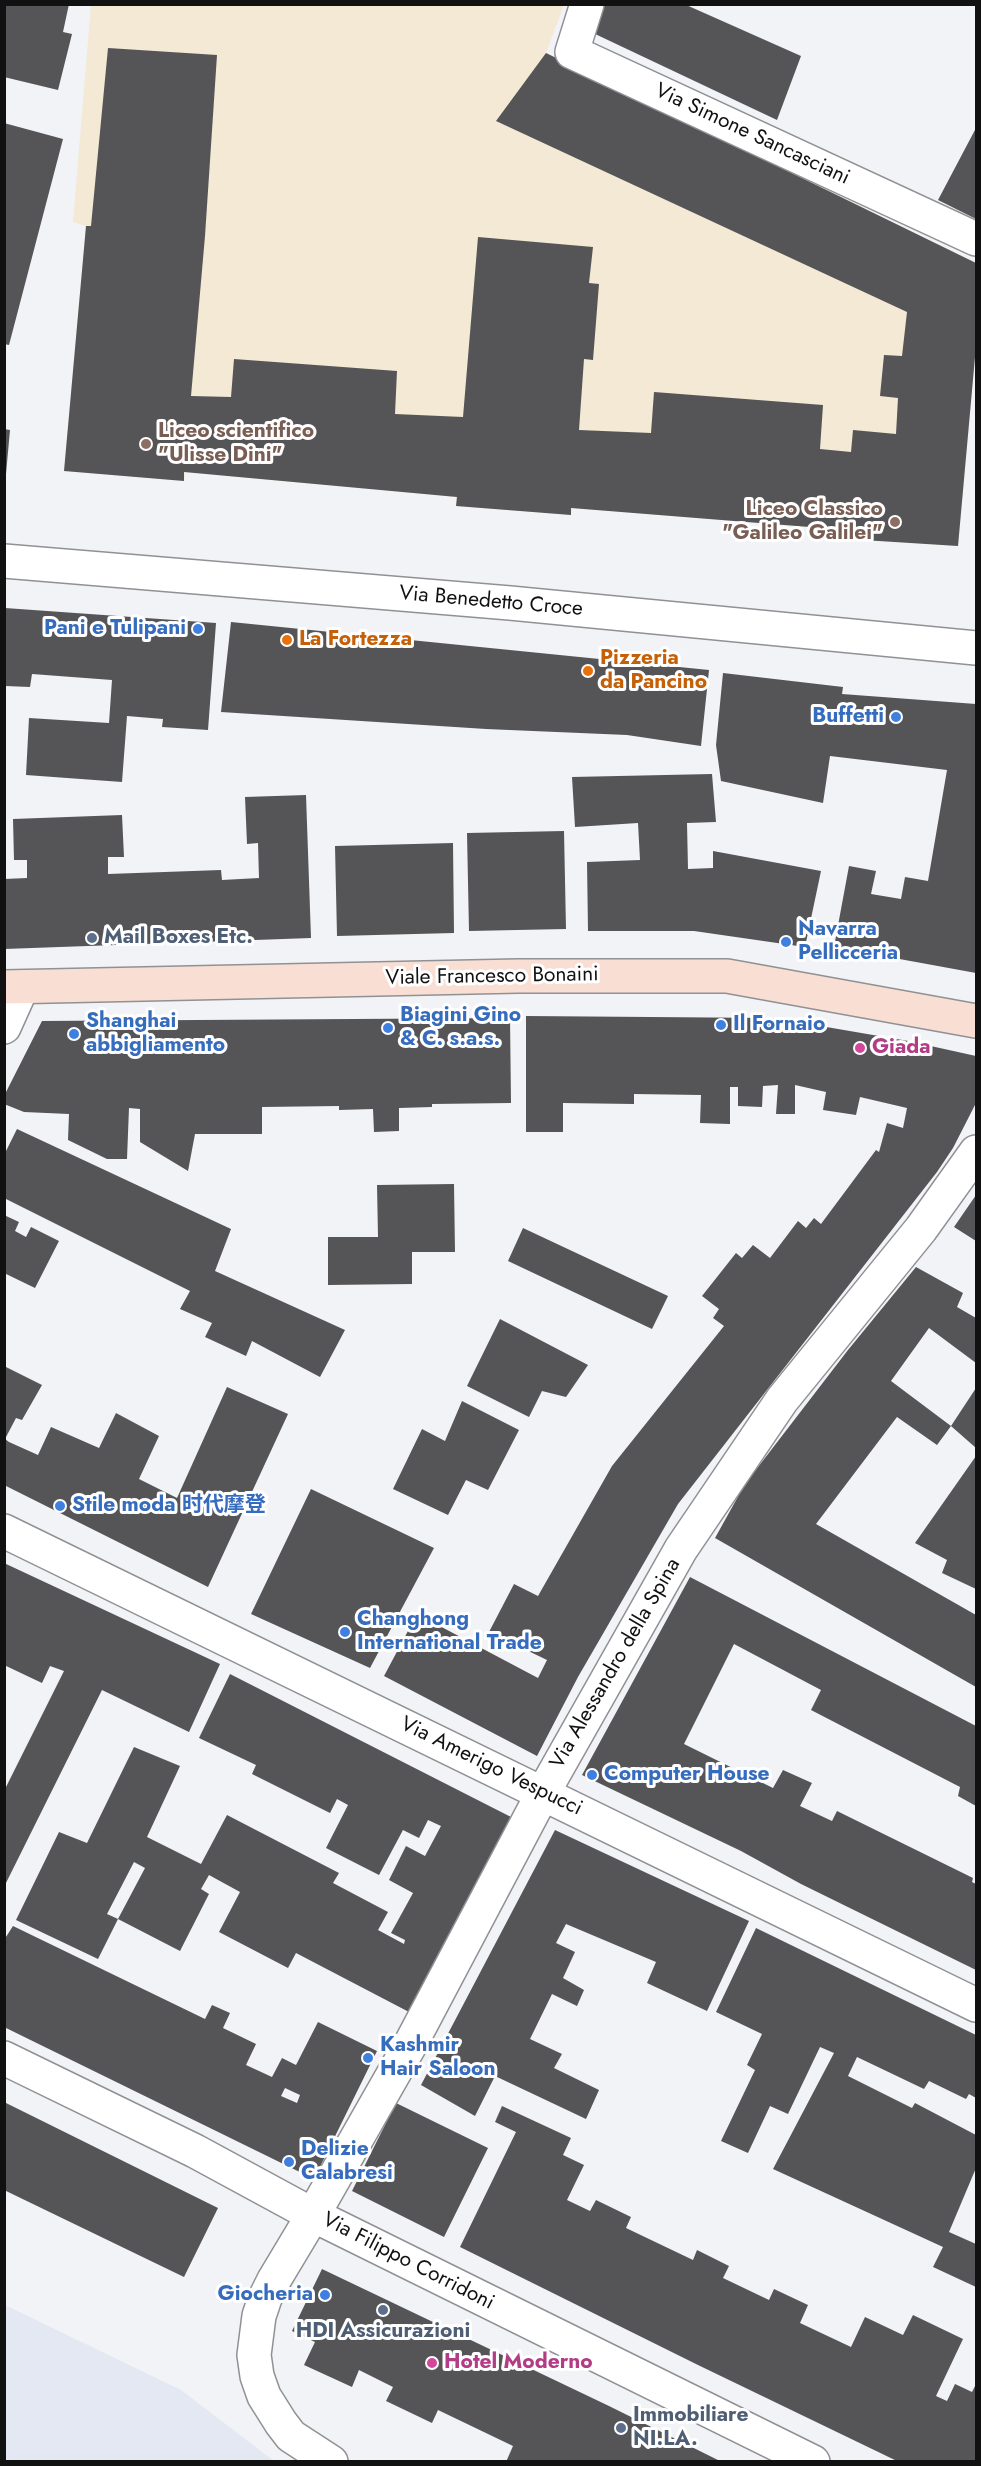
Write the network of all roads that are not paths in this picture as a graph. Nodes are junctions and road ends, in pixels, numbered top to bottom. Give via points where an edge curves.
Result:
1 (587, 4) edge
2 (976, 239) edge
3 (4, 561) edge
4 (976, 644) edge
5 (13, 987) edge
6 (976, 1021) edge
7 (4, 1027) edge
8 (976, 1152) edge
9 (4, 1530) edge
10 (543, 1793) junction
11 (976, 2005) edge
12 (4, 2058) edge
13 (313, 2215) junction
14 (331, 2462) edge
15 (813, 2462) edge

1 - 2 street, Via Simone Sancasciani via 572,52
3 - 4 street, Via Benedetto Croce
5 - 6 main road, Viale Francesco Bonaini via 698,975 757,980
5 - 7 street
8 - 10 street, Via Alessandro della Spina via 921,1229 782,1400 701,1519
9 - 10 street, Via Amerigo Vespucci
10 - 11 street, Via Amerigo Vespucci
10 - 13 street, Via Alessandro della Spina via 410,2045
12 - 13 street, Via Filippo Corridoni via 195,2151
13 - 14 street, Via Alessandro della Spina via 265,2298 254,2355 264,2396 281,2423 291,2436
13 - 15 street, Via Filippo Corridoni

